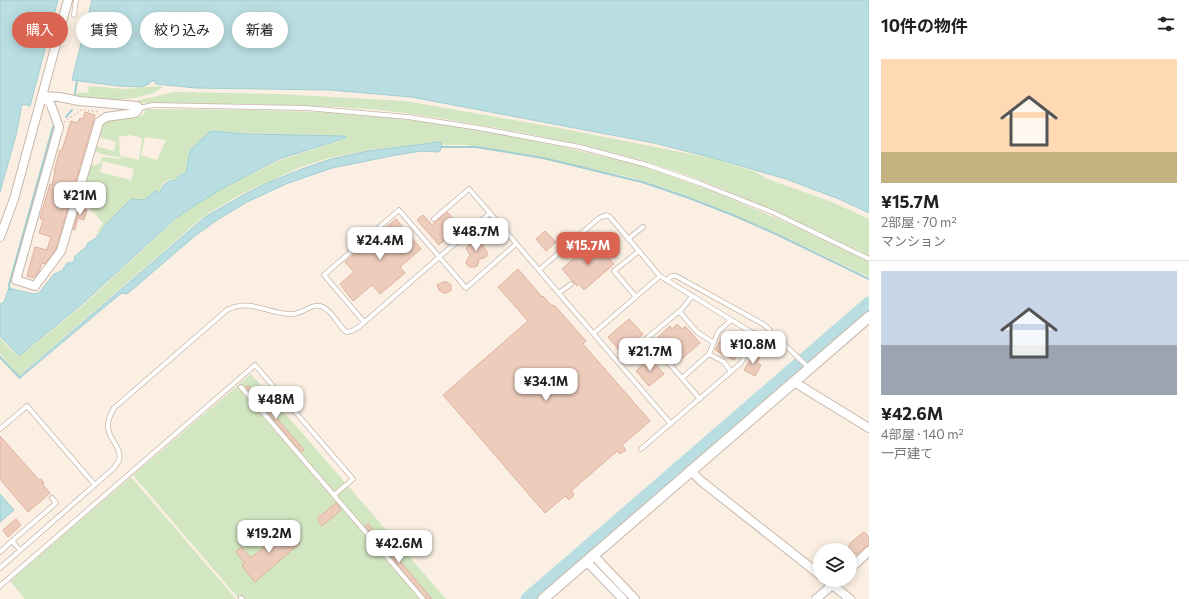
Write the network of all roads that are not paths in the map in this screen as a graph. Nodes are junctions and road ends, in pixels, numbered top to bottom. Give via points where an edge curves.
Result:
1 (68, 0) edge
2 (76, 0) edge
3 (74, 15) dead end
4 (43, 96) junction
5 (139, 108) junction
6 (490, 213) junction
7 (434, 219) dead end
8 (643, 227) dead end
9 (0, 237) edge
10 (628, 239) junction
11 (516, 244) junction
12 (639, 251) junction
13 (439, 257) junction
14 (869, 259) edge
15 (539, 270) junction
16 (660, 276) junction
17 (666, 280) junction
18 (570, 284) dead end
19 (559, 293) junction
20 (692, 296) junction
21 (636, 297) junction
22 (679, 311) junction
23 (869, 317) edge
24 (731, 320) junction
25 (364, 322) junction
26 (594, 333) junction
27 (757, 334) junction
28 (647, 338) junction
29 (773, 340) junction
30 (714, 342) junction
31 (709, 354) junction
32 (618, 362) junction
33 (807, 366) junction
34 (731, 372) junction
35 (682, 378) junction
36 (794, 382) junction
37 (241, 387) dead end
38 (700, 398) junction
39 (671, 424) junction
40 (869, 428) edge
41 (0, 429) edge
42 (641, 449) dead end
43 (691, 471) junction
44 (95, 485) junction
45 (334, 495) junction
46 (52, 498) dead end
47 (12, 541) junction
48 (20, 550) junction
49 (0, 552) edge
50 (869, 552) edge
51 (590, 558) junction
52 (857, 563) edge
53 (0, 568) edge
54 (813, 569) edge
55 (0, 586) edge
56 (829, 587) edge
57 (837, 587) edge
58 (422, 599) edge
59 (543, 599) edge
60 (623, 599) edge
61 (635, 599) edge
62 (816, 599) edge
63 (850, 599) edge

1 - 4 street
2 - 3 lane
4 - 5 street
4 - 5 street via 51,105 59,127 16,280 35,286 62,251 99,122 106,117 135,113
4 - 9 street via 14,199
5 - 14 lane via 153,105 306,108 408,117 580,147 647,165 699,183 772,212
6 - 7 lane via 469,189
6 - 11 lane
6 - 13 lane
8 - 10 lane
10 - 12 lane
10 - 15 lane via 610,217 602,216
11 - 13 lane via 466,288
11 - 15 lane
12 - 16 lane
12 - 21 lane via 614,271
13 - 25 lane
13 - 25 lane via 399,210 324,275
15 - 19 lane
16 - 17 lane
16 - 21 lane
17 - 20 lane
17 - 29 lane via 676,276 763,324 770,330
18 - 19 lane
19 - 26 lane
20 - 22 lane
20 - 24 lane
21 - 26 lane
22 - 28 lane
22 - 30 lane via 697,332
23 - 33 street
24 - 27 lane
24 - 30 lane via 718,332
25 - 44 lane via 352,332 346,332 327,310 316,306 294,314 249,305 227,310 114,408 108,426 109,434 119,451 119,460
26 - 32 lane
27 - 29 lane
27 - 34 lane via 741,363
28 - 32 lane
28 - 35 lane
29 - 33 lane via 785,345
30 - 31 lane
31 - 34 lane via 724,362
31 - 35 lane
32 - 39 lane
33 - 36 street
34 - 38 lane
35 - 38 lane
36 - 40 street
36 - 43 street
37 - 45 lane
38 - 39 lane
39 - 42 lane
41 - 44 lane via 27,406
43 - 51 street
43 - 54 street
44 - 48 lane
45 - 55 lane via 353,479 255,365
45 - 58 lane
46 - 47 lane via 56,503
47 - 48 lane
47 - 49 lane
48 - 53 lane
50 - 52 street
51 - 59 street
51 - 60 street
51 - 61 street
56 - 62 street
57 - 63 street

